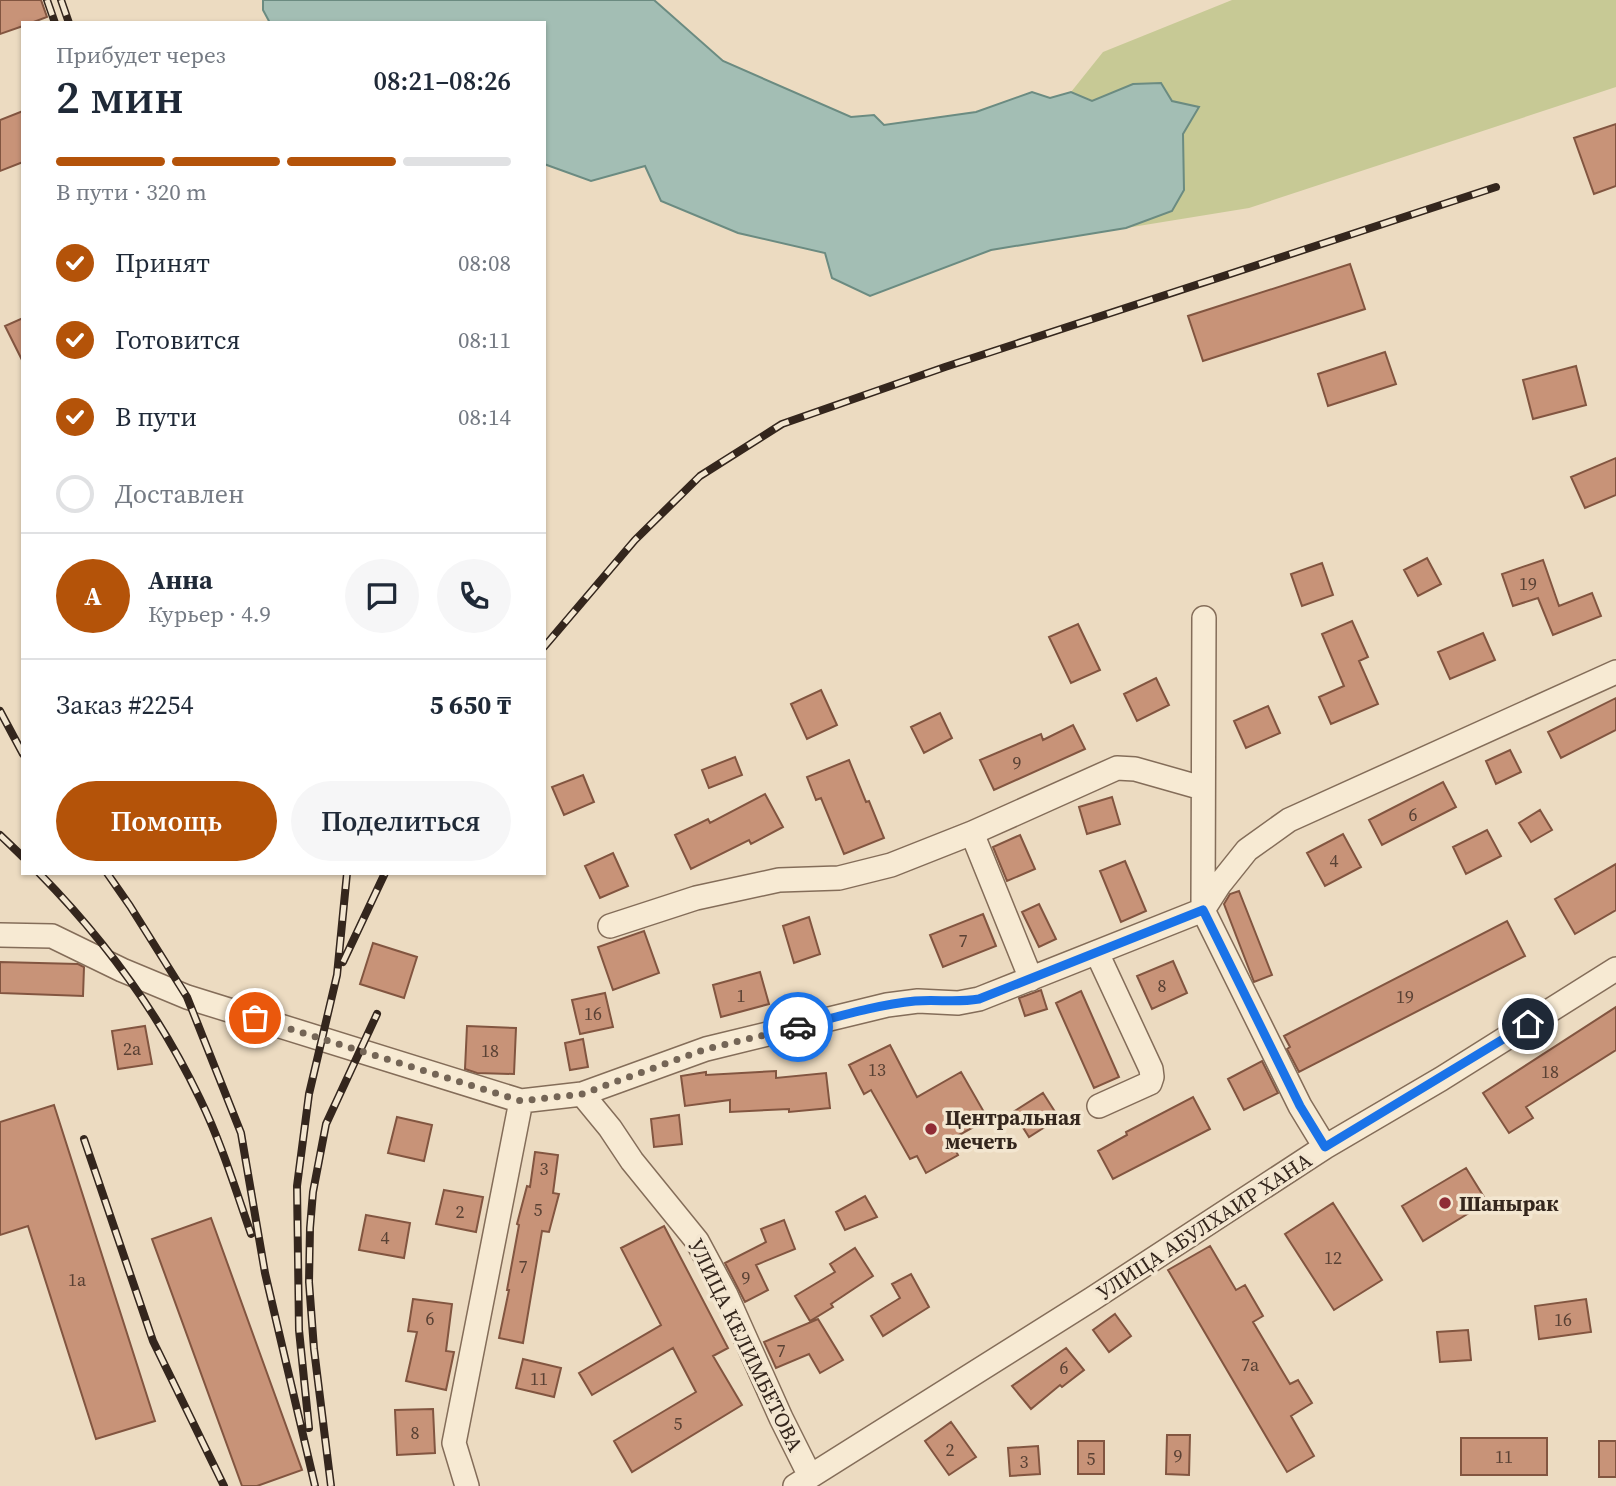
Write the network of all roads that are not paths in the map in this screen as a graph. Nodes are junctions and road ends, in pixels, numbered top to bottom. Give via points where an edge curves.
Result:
1 (1204, 618) dead end
2 (1616, 672) edge
3 (1202, 788) junction
4 (972, 833) junction
5 (1203, 910) junction
6 (610, 926) dead end
7 (0, 935) edge
8 (1097, 953) junction
9 (1616, 968) edge
10 (1031, 979) junction
11 (582, 1094) junction
12 (521, 1101) junction
13 (1099, 1106) dead end
14 (1325, 1147) junction
15 (802, 1481) edge
16 (467, 1486) edge

1 - 3 street
2 - 5 street via 1289,820 1247,850
3 - 4 street via 1117,768
3 - 5 street
4 - 6 street via 865,873 767,882 696,898
4 - 10 street
5 - 8 street
5 - 14 street
7 - 12 street via 52,936 187,998
8 - 10 street
8 - 13 street via 1152,1077 1150,1083
9 - 14 street, УЛИЦА АБУЛХАИР ХАНА
10 - 11 street via 979,999 887,1005 706,1049
11 - 12 street
11 - 15 street, УЛИЦА КЕЛИМБЕТОВА via 697,1241 726,1295
12 - 16 street via 454,1443
14 - 15 street, УЛИЦА АБУЛХАИР ХАНА

